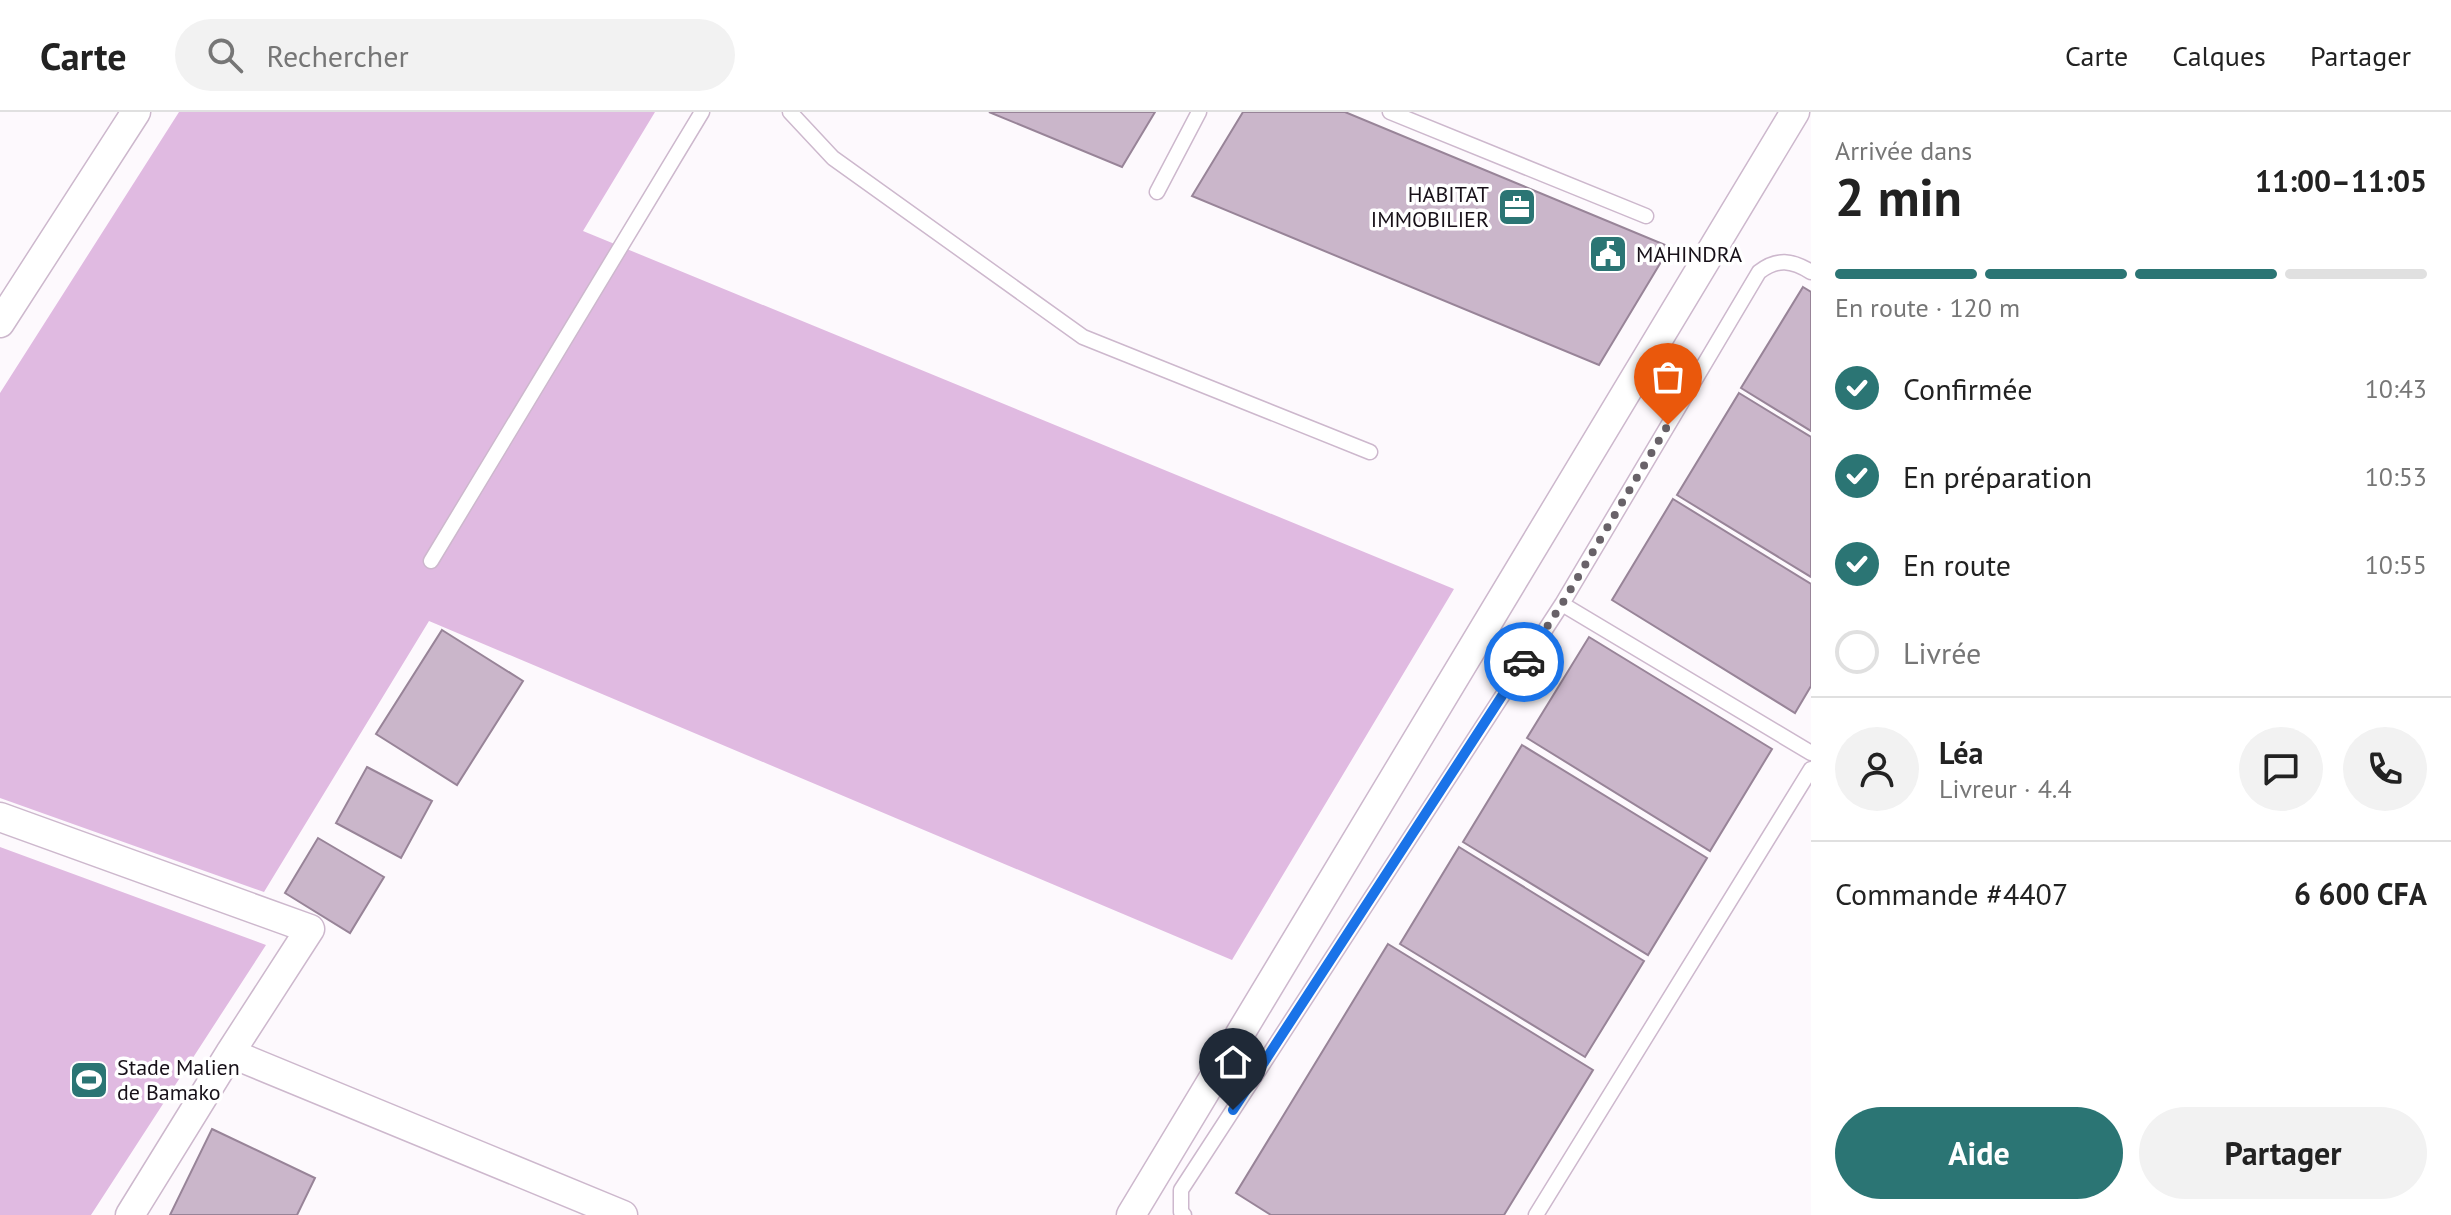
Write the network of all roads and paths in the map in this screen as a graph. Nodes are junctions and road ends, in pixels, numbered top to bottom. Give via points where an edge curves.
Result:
1 (136, 112) edge
2 (702, 112) edge
3 (790, 112) edge
4 (1199, 112) edge
5 (1390, 112) edge
6 (1795, 112) edge
7 (1157, 192) dead end
8 (1646, 216) dead end
9 (1811, 272) edge
10 (2, 316) edge
11 (1370, 452) dead end
12 (431, 561) dead end
13 (1562, 604) junction
14 (1811, 753) edge
15 (1811, 769) edge
16 (0, 817) edge
17 (230, 1053) junction
18 (130, 1215) edge
19 (623, 1215) edge
20 (1131, 1215) edge
21 (1184, 1215) edge
22 (1536, 1215) edge

1 - 10 street
2 - 12 lane
3 - 11 lane via 833,158 1083,337
4 - 7 lane
5 - 8 lane
6 - 20 street
9 - 13 lane via 1796,263 1773,262 1759,272
13 - 14 lane
13 - 21 lane via 1181,1190
15 - 22 lane
16 - 17 street via 310,929
17 - 18 street
17 - 19 street

